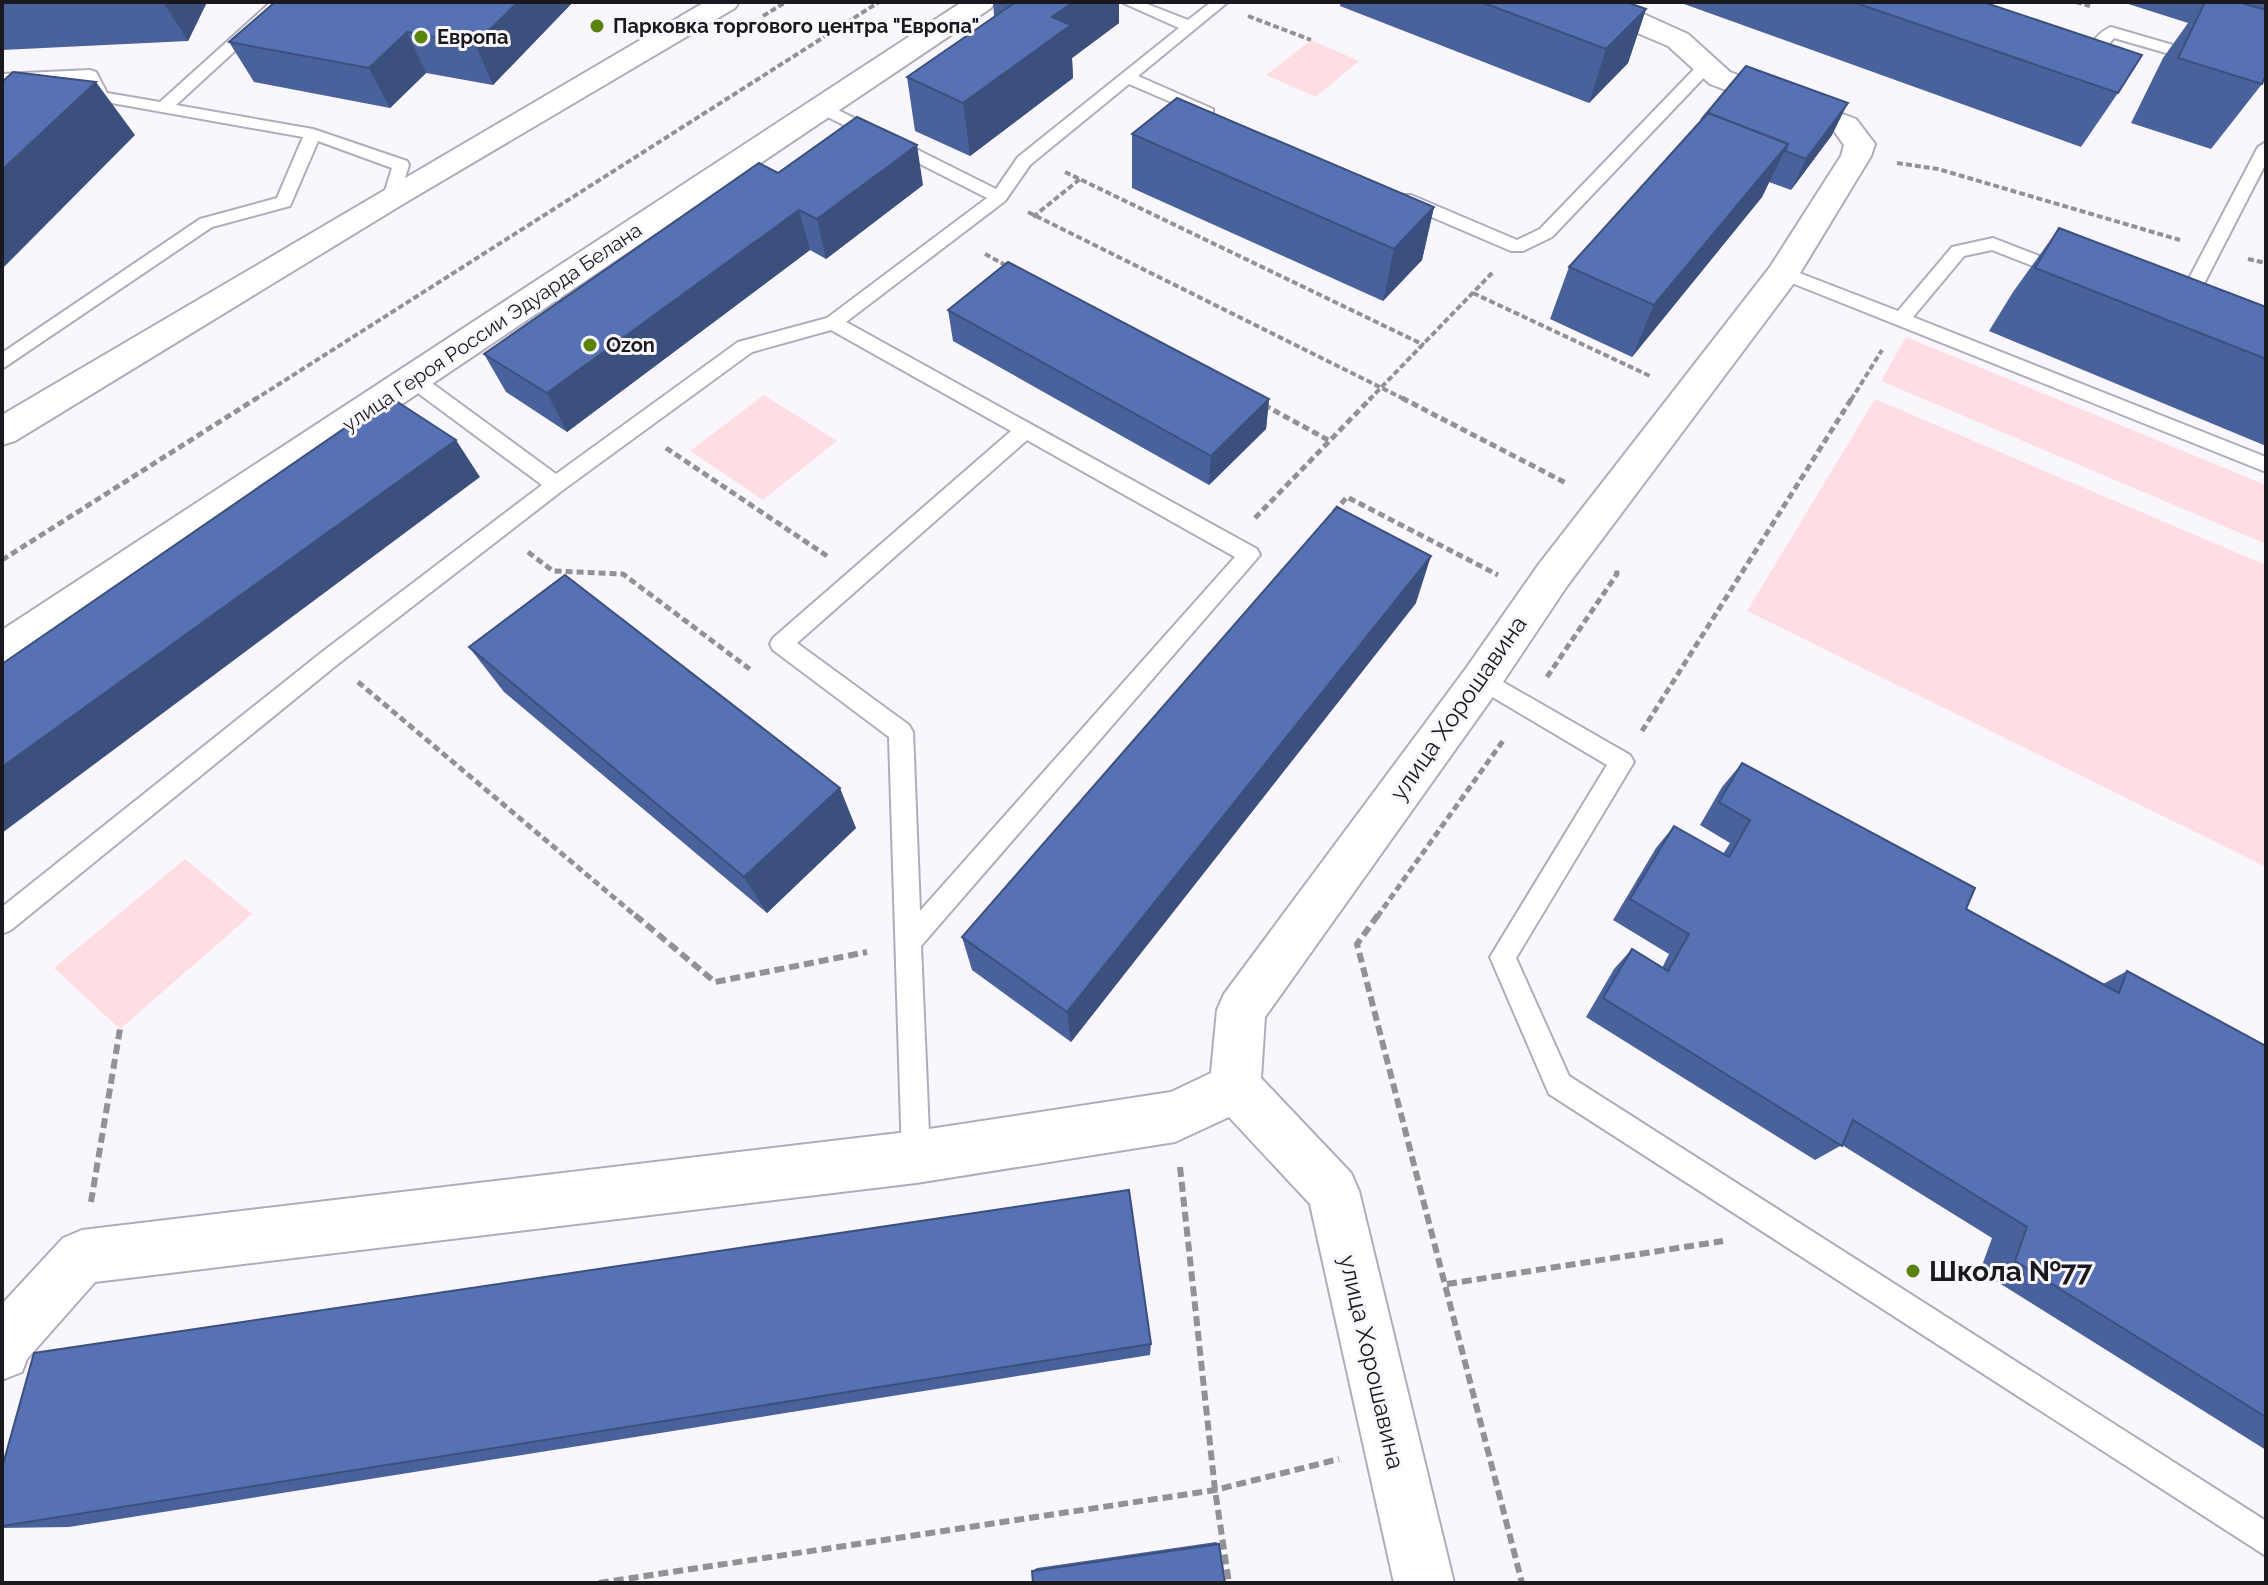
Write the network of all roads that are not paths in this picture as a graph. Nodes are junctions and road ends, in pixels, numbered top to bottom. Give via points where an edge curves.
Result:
1 (280, 2) edge
2 (725, 2) edge
3 (981, 2) edge
4 (1129, 2) edge
5 (1601, 2) edge
6 (1219, 3) edge
7 (1188, 26) junction
8 (2064, 57) edge
9 (2224, 65) edge
10 (1706, 66) junction
11 (1126, 77) junction
12 (2, 79) edge
13 (163, 108) junction
14 (822, 108) junction
15 (1227, 121) edge
16 (313, 134) junction
17 (2266, 147) edge
18 (1386, 190) edge
19 (392, 197) junction
20 (999, 197) junction
21 (1783, 273) junction
22 (2078, 277) edge
23 (2178, 317) edge
24 (1901, 319) junction
25 (833, 323) junction
26 (2, 362) edge
27 (414, 380) junction
28 (1025, 430) junction
29 (2, 432) edge
30 (2266, 465) edge
31 (556, 485) junction
32 (2, 651) edge
33 (1482, 679) junction
34 (2, 922) edge
35 (907, 944) junction
36 (1235, 1087) junction
37 (916, 1157) junction
38 (3, 1346) edge
39 (2266, 1540) edge
40 (1424, 1583) edge

1 - 13 lane
2 - 19 street
3 - 14 street, улица Героя России Эдуарда Белана
4 - 7 lane
5 - 10 street via 1612,12 1678,40
6 - 7 lane
7 - 11 lane
8 - 9 lane via 2092,54 2111,32
10 - 18 lane via 1546,233 1517,247
10 - 21 street, улица Хорошавина via 1720,78 1845,125 1860,144
11 - 15 lane
11 - 20 lane via 1030,155
12 - 13 lane via 90,75 101,97
13 - 16 lane
14 - 20 lane
14 - 27 street, улица Героя России Эдуарда Белана
16 - 19 lane via 401,165
16 - 26 lane via 284,202 206,223
17 - 23 lane
19 - 29 street
20 - 25 lane
21 - 24 lane
21 - 33 street, улица Хорошавина via 1538,596
22 - 24 lane via 1993,244 1958,251
24 - 30 lane
25 - 28 lane
25 - 31 lane via 745,347
27 - 31 lane
27 - 32 street, улица Героя России Эдуарда Белана
28 - 35 lane via 781,644 901,732
28 - 35 lane via 1249,555
31 - 34 lane via 330,658
33 - 36 street, улица Хорошавина via 1241,1010
33 - 39 lane via 1622,762 1503,957 1559,1085
35 - 37 lane
36 - 37 street via 1175,1117
36 - 40 street, улица Хорошавина via 1333,1191
37 - 38 street via 82,1257

